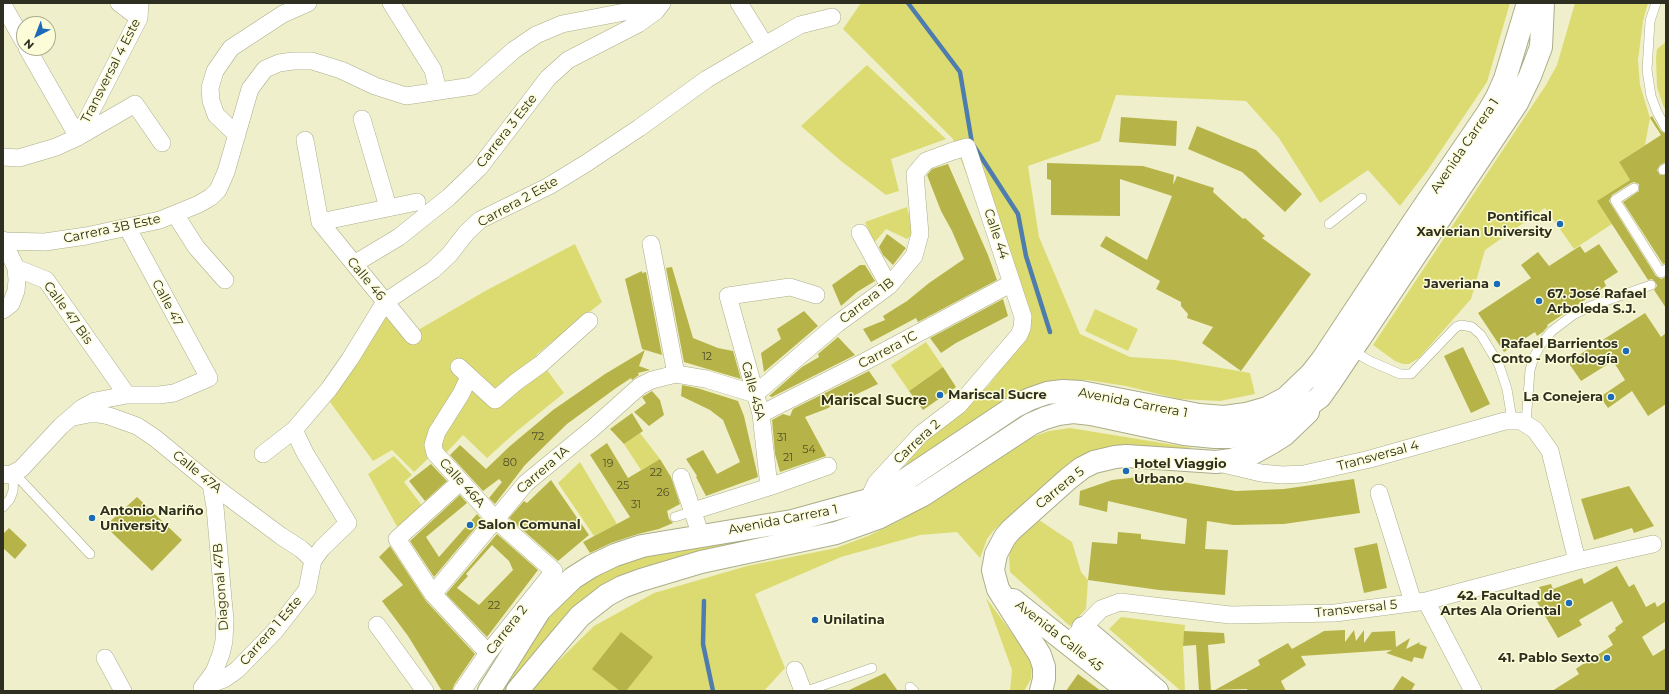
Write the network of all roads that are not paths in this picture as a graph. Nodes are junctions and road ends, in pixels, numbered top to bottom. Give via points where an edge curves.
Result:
1 (119, 3) edge
2 (308, 3) edge
3 (391, 3) edge
4 (650, 3) edge
5 (662, 3) edge
6 (739, 3) edge
7 (1528, 3) edge
8 (1543, 3) edge
9 (1554, 3) edge
10 (1656, 3) edge
11 (3, 5) edge
12 (140, 10) edge
13 (832, 17) dead end
14 (16, 28) edge
15 (765, 45) junction
16 (1541, 47) junction
17 (32, 56) edge
18 (438, 91) junction
19 (362, 119) dead end
20 (1666, 128) edge
21 (237, 135) junction
22 (78, 137) junction
23 (305, 140) dead end
24 (162, 143) dead end
25 (953, 151) joint
26 (3, 156) edge
27 (1634, 188) dead end
28 (1362, 198) dead end
29 (417, 202) dead end
30 (388, 207) junction
31 (175, 214) junction
32 (320, 222) junction
33 (1329, 224) dead end
34 (127, 227) junction
35 (860, 233) dead end
36 (3, 241) edge
37 (651, 244) dead end
38 (354, 264) junction
39 (16, 268) junction
40 (1666, 269) edge
41 (225, 280) dead end
42 (1012, 283) junction
43 (1652, 285) dead end
44 (889, 286) junction
45 (816, 295) dead end
46 (386, 302) junction
47 (3, 310) edge
48 (589, 321) dead end
49 (1019, 335) joint
50 (413, 336) dead end
51 (1353, 351) junction
52 (676, 374) junction
53 (755, 394) junction
54 (127, 395) junction
55 (1320, 397) junction
56 (761, 414) junction
57 (70, 418) junction
58 (1524, 424) junction
59 (294, 430) junction
60 (263, 454) dead end
61 (1216, 462) junction
62 (828, 466) dead end
63 (14, 471) edge
64 (681, 477) dead end
65 (460, 482) junction
66 (211, 484) junction
67 (769, 487) junction
68 (1379, 494) dead end
69 (868, 500) junction
70 (3, 507) edge
71 (693, 511) junction
72 (675, 517) dead end
73 (495, 519) junction
74 (701, 536) junction
75 (1653, 544) dead end
76 (90, 554) dead end
77 (314, 560) junction
78 (1577, 561) junction
79 (554, 571) joint
80 (995, 578) junction
81 (433, 594) junction
82 (1419, 602) junction
83 (377, 625) dead end
84 (1075, 636) junction
85 (488, 653) junction
86 (105, 658) dead end
87 (872, 668) dead end
88 (796, 670) dead end
89 (202, 688) edge
90 (123, 691) edge
91 (425, 691) edge
92 (462, 691) edge
93 (489, 691) edge
94 (517, 691) edge
95 (803, 691) edge
96 (807, 691) edge
97 (1041, 691) edge
98 (1128, 691) edge
99 (1157, 691) edge
100 (1473, 691) edge

1 - 12 street
2 - 21 street via 283,14 231,48 216,71 210,88 211,101 216,115
3 - 18 street via 433,70
4 - 18 street, Carrera 3B Este via 635,10 562,24 536,35 514,50 473,86
5 - 38 street, Carrera 3 Este via 656,11 638,24 568,60 548,78 479,168 449,197 399,237
6 - 15 street
7 - 69 main road, Avenida Carrera 1 via 1498,97 1322,360 1312,374 1286,398 1260,410 1224,417 1199,415 1081,392 1047,393 1014,407 887,492
8 - 16 main road, Avenida Carrera 1
9 - 16 main road
10 - 20 lane via 1650,22 1647,70 1651,96
11 - 14 street
12 - 22 street, Transversal 4 Este
13 - 15 street, Carrera 2 Este via 800,25
15 - 46 street, Carrera 2 Este via 707,79 586,164 549,186 480,220 433,270
16 - 51 main road, Avenida Carrera 1 via 1517,104
17 - 22 street
18 - 21 street, Carrera 3B Este via 406,96 312,61 294,60 279,63 265,69 250,89
19 - 30 street
21 - 31 street, Carrera 3B Este via 218,190 211,197
22 - 24 street via 135,104
22 - 26 street via 44,152 19,158
23 - 32 street
25 - 42 street, Calle 44 via 967,147
25 - 44 street, Carrera 1B via 926,161 915,174 920,234 914,256
27 - 40 lane via 1615,200 1661,273
28 - 33 lane
29 - 30 street
30 - 32 street
31 - 34 street, Carrera 3B Este
31 - 41 street via 196,247
32 - 38 street, Calle 46
34 - 36 street, Carrera 3B Este via 45,242
34 - 54 street, Calle 47 via 209,378 174,393
35 - 44 street
36 - 39 street
37 - 52 street
38 - 46 street, Calle 46
39 - 47 street via 16,291 11,304
39 - 54 street, Calle 47 Bis via 46,280
42 - 49 street, Calle 44 via 1023,317
42 - 56 street, Carrera 1C
43 - 58 lane via 1591,306 1573,315 1552,331 1534,357 1530,370
44 - 53 street, Carrera 1B via 837,324
45 - 53 street, Calle 45A via 790,287 728,296
46 - 50 street, Calle 46
46 - 59 street, Carrera 2 Este via 329,389
48 - 65 street, Calle 46A via 541,364 495,400 464,372 461,394 433,445 435,453
49 - 69 street, Carrera 2 via 959,405 921,434 876,483
51 - 55 main road, Avenida Carrera 1
51 - 58 lane via 1400,374 1411,374 1456,327 1472,327 1481,335 1499,365
52 - 53 street via 706,379
52 - 73 street, Carrera 1A via 640,386 526,483
53 - 56 street, Calle 45A
54 - 57 street via 94,401
55 - 61 main road, Carrera 5 via 1293,427 1273,442 1243,457
55 - 94 main road, Avenida Carrera 1 via 1279,424 1232,437 1184,434 1073,412 1045,418 923,495 878,518 836,533 701,562 622,587 580,616
56 - 67 street, Calle 45A
57 - 63 street
57 - 66 street, Calle 47A via 98,414 137,426
58 - 61 street, Transversal 4 via 1304,474 1262,473
58 - 78 street via 1550,451
59 - 60 street, Carrera 2 Este
59 - 77 street, Carrera 1 Este via 305,453 348,523 322,548
61 - 80 main road, Carrera 5 via 1120,456 1105,458 1082,468 1005,537 996,554 993,570
62 - 67 street
63 - 70 lane via 13,491
63 - 76 lane
64 - 71 street
65 - 73 street, Calle 46A
65 - 81 street via 397,539
66 - 77 street, Calle 47A
66 - 89 street, Diagonal 47B via 225,619 221,654 214,672
67 - 71 street
68 - 82 street
69 - 74 main road, Avenida Carrera 1 via 792,521
71 - 72 lane
71 - 74 street
73 - 79 street, Calle 46A
73 - 81 street, Carrera 1A
74 - 93 main road, Avenida Carrera 1 via 642,546 615,555 573,578 540,610
75 - 78 street, Transversal 5
77 - 89 street, Carrera 1 Este via 307,590 275,631 237,670 224,679
78 - 82 street, Transversal 5
79 - 85 street, Carrera 2
80 - 84 main road, Avenida Calle 45 via 1006,594
80 - 97 main road, Carrera 5 via 1002,595 1040,655 1044,667
81 - 85 street
82 - 84 street, Transversal 5 via 1335,613 1237,615 1120,602 1102,608
82 - 100 street
83 - 91 street
84 - 98 main road, Avenida Calle 45
84 - 99 main road, Avenida Calle 45
85 - 92 street, Carrera 2
86 - 90 street
87 - 96 lane
88 - 95 street

